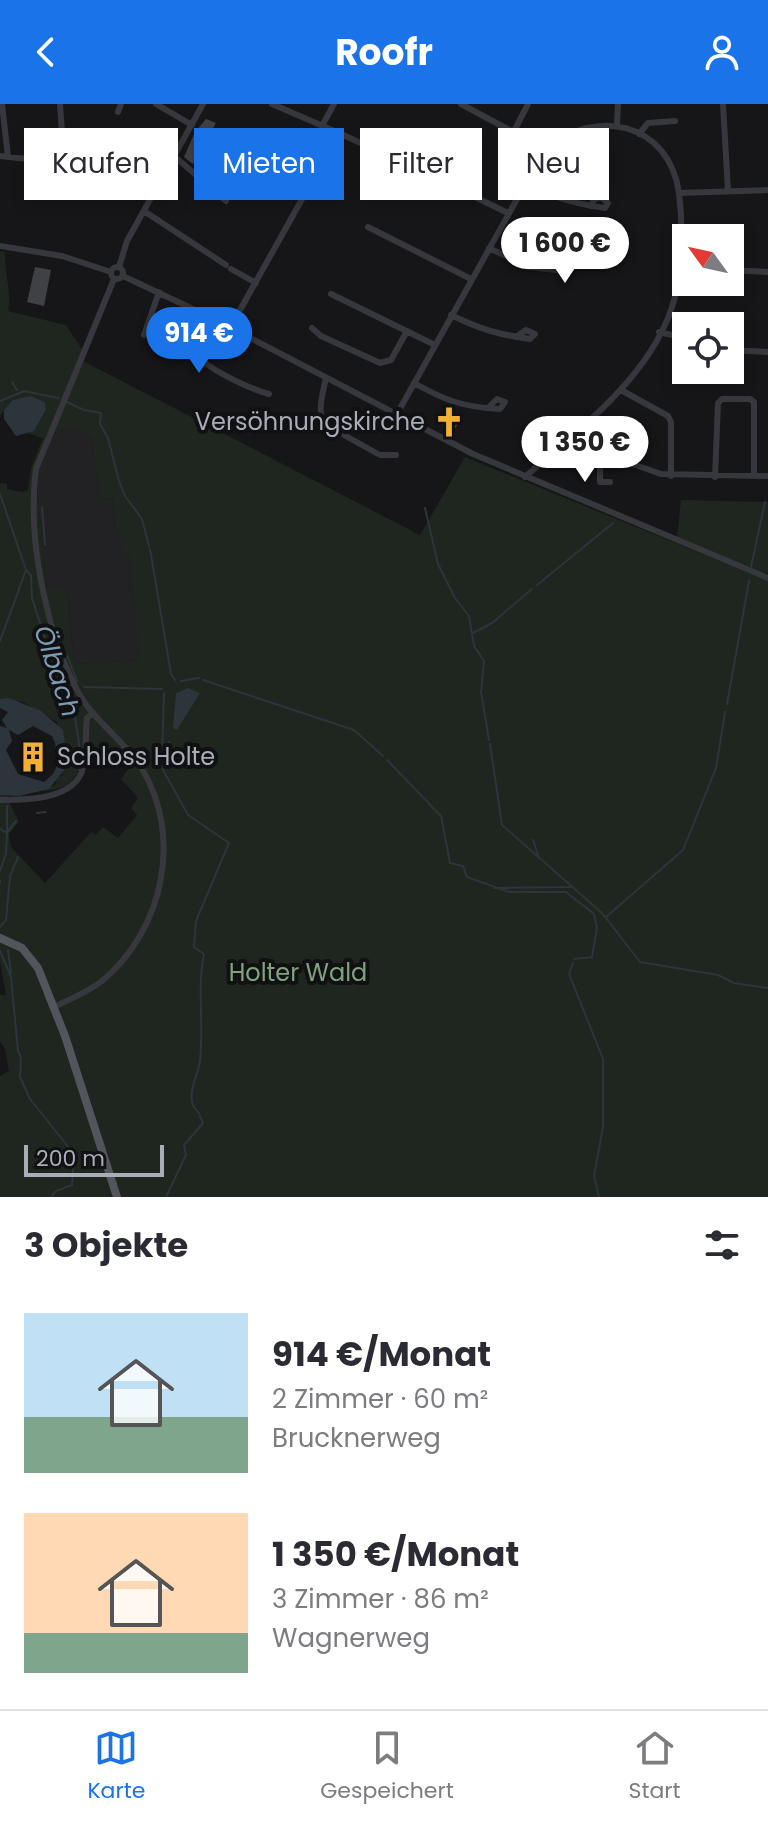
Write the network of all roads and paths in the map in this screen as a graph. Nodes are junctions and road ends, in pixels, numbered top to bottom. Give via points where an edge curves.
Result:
1 (2, 104) edge
2 (60, 104) edge
3 (156, 104) edge
4 (203, 104) edge
5 (272, 104) edge
6 (294, 104) edge
7 (334, 104) edge
8 (461, 104) edge
9 (481, 104) edge
10 (528, 104) edge
11 (618, 104) edge
12 (723, 104) edge
13 (290, 112) junction
14 (477, 112) junction
15 (675, 121) dead end
16 (617, 124) junction
17 (192, 125) junction
18 (322, 126) junction
19 (62, 128) edge
20 (327, 128) edge
21 (508, 128) edge
22 (516, 128) edge
23 (584, 128) edge
24 (639, 134) junction
25 (344, 135) edge
26 (178, 149) edge
27 (4, 156) edge
28 (24, 158) edge
29 (178, 159) edge
30 (768, 190) edge
31 (728, 191) junction
32 (679, 193) junction
33 (150, 200) edge
34 (302, 200) edge
35 (515, 200) edge
36 (562, 200) edge
37 (226, 201) dead end
38 (590, 206) dead end
39 (144, 211) junction
40 (508, 213) junction
41 (681, 224) edge
42 (368, 227) dead end
43 (0, 246) edge
44 (489, 248) junction
45 (119, 267) junction
46 (550, 269) dead end
47 (744, 271) edge
48 (768, 272) edge
49 (112, 276) junction
50 (123, 276) junction
51 (471, 279) junction
52 (256, 283) junction
53 (159, 292) junction
54 (331, 294) dead end
55 (675, 296) edge
56 (196, 311) junction
57 (451, 315) junction
58 (230, 328) junction
59 (312, 328) dead end
60 (407, 331) junction
61 (659, 332) junction
62 (144, 335) dead end
63 (672, 335) edge
64 (516, 337) dead end
65 (435, 345) junction
66 (744, 351) edge
67 (768, 352) edge
68 (326, 378) junction
69 (414, 383) junction
70 (621, 390) junction
71 (269, 394) dead end
72 (488, 408) dead end
73 (397, 414) junction
74 (570, 436) junction
75 (600, 452) junction
76 (396, 455) dead end
77 (671, 476) junction
78 (754, 476) junction
79 (768, 476) edge
80 (525, 477) junction
81 (715, 477) junction
82 (610, 482) dead end
83 (768, 578) edge
84 (93, 713) junction
85 (0, 800) edge
86 (0, 938) edge
87 (54, 1007) junction
88 (117, 1197) edge

1 - 27 street
2 - 19 street
3 - 17 street
4 - 17 street
5 - 13 street
6 - 13 street
7 - 18 street
8 - 14 street
9 - 14 street
10 - 22 street
11 - 16 street
12 - 31 street
13 - 18 street
14 - 21 street
15 - 24 street via 648,123
16 - 23 street
16 - 24 street
17 - 26 street
18 - 20 street
24 - 32 street via 665,158
25 - 40 street
27 - 28 street
29 - 37 street
30 - 31 street
31 - 32 street
32 - 41 street
33 - 39 street
34 - 52 street
35 - 40 street
36 - 38 street
39 - 45 street
39 - 52 street
40 - 44 street
42 - 51 street
43 - 49 street via 51,254
44 - 46 street via 529,267
44 - 51 street
45 - 49 street
45 - 50 street
47 - 48 street
49 - 50 street
49 - 84 street via 36,469 33,489 46,601 72,680
50 - 53 street
51 - 57 street
52 - 58 street
53 - 56 street
53 - 62 street
54 - 60 street
55 - 61 street
56 - 58 street
56 - 71 street via 192,342 200,358
57 - 64 street via 488,333
57 - 65 street
58 - 68 street
59 - 60 street via 380,363 391,360
60 - 65 street
61 - 63 street
61 - 70 street
65 - 69 street
66 - 67 street
68 - 73 street
68 - 76 street via 324,424 380,455
69 - 72 street via 458,405
69 - 73 street
70 - 74 street
70 - 77 street via 668,416
73 - 80 street
74 - 75 street
74 - 80 street
75 - 77 street
75 - 82 street via 600,482
77 - 81 street
78 - 79 street
78 - 81 street
78 - 81 street via 754,402 722,399
80 - 83 street
84 - 85 street via 87,718 81,773 68,789
84 - 87 street via 132,754 155,795 163,873 153,912 130,951 98,984
86 - 87 main road via 31,956
87 - 88 main road

